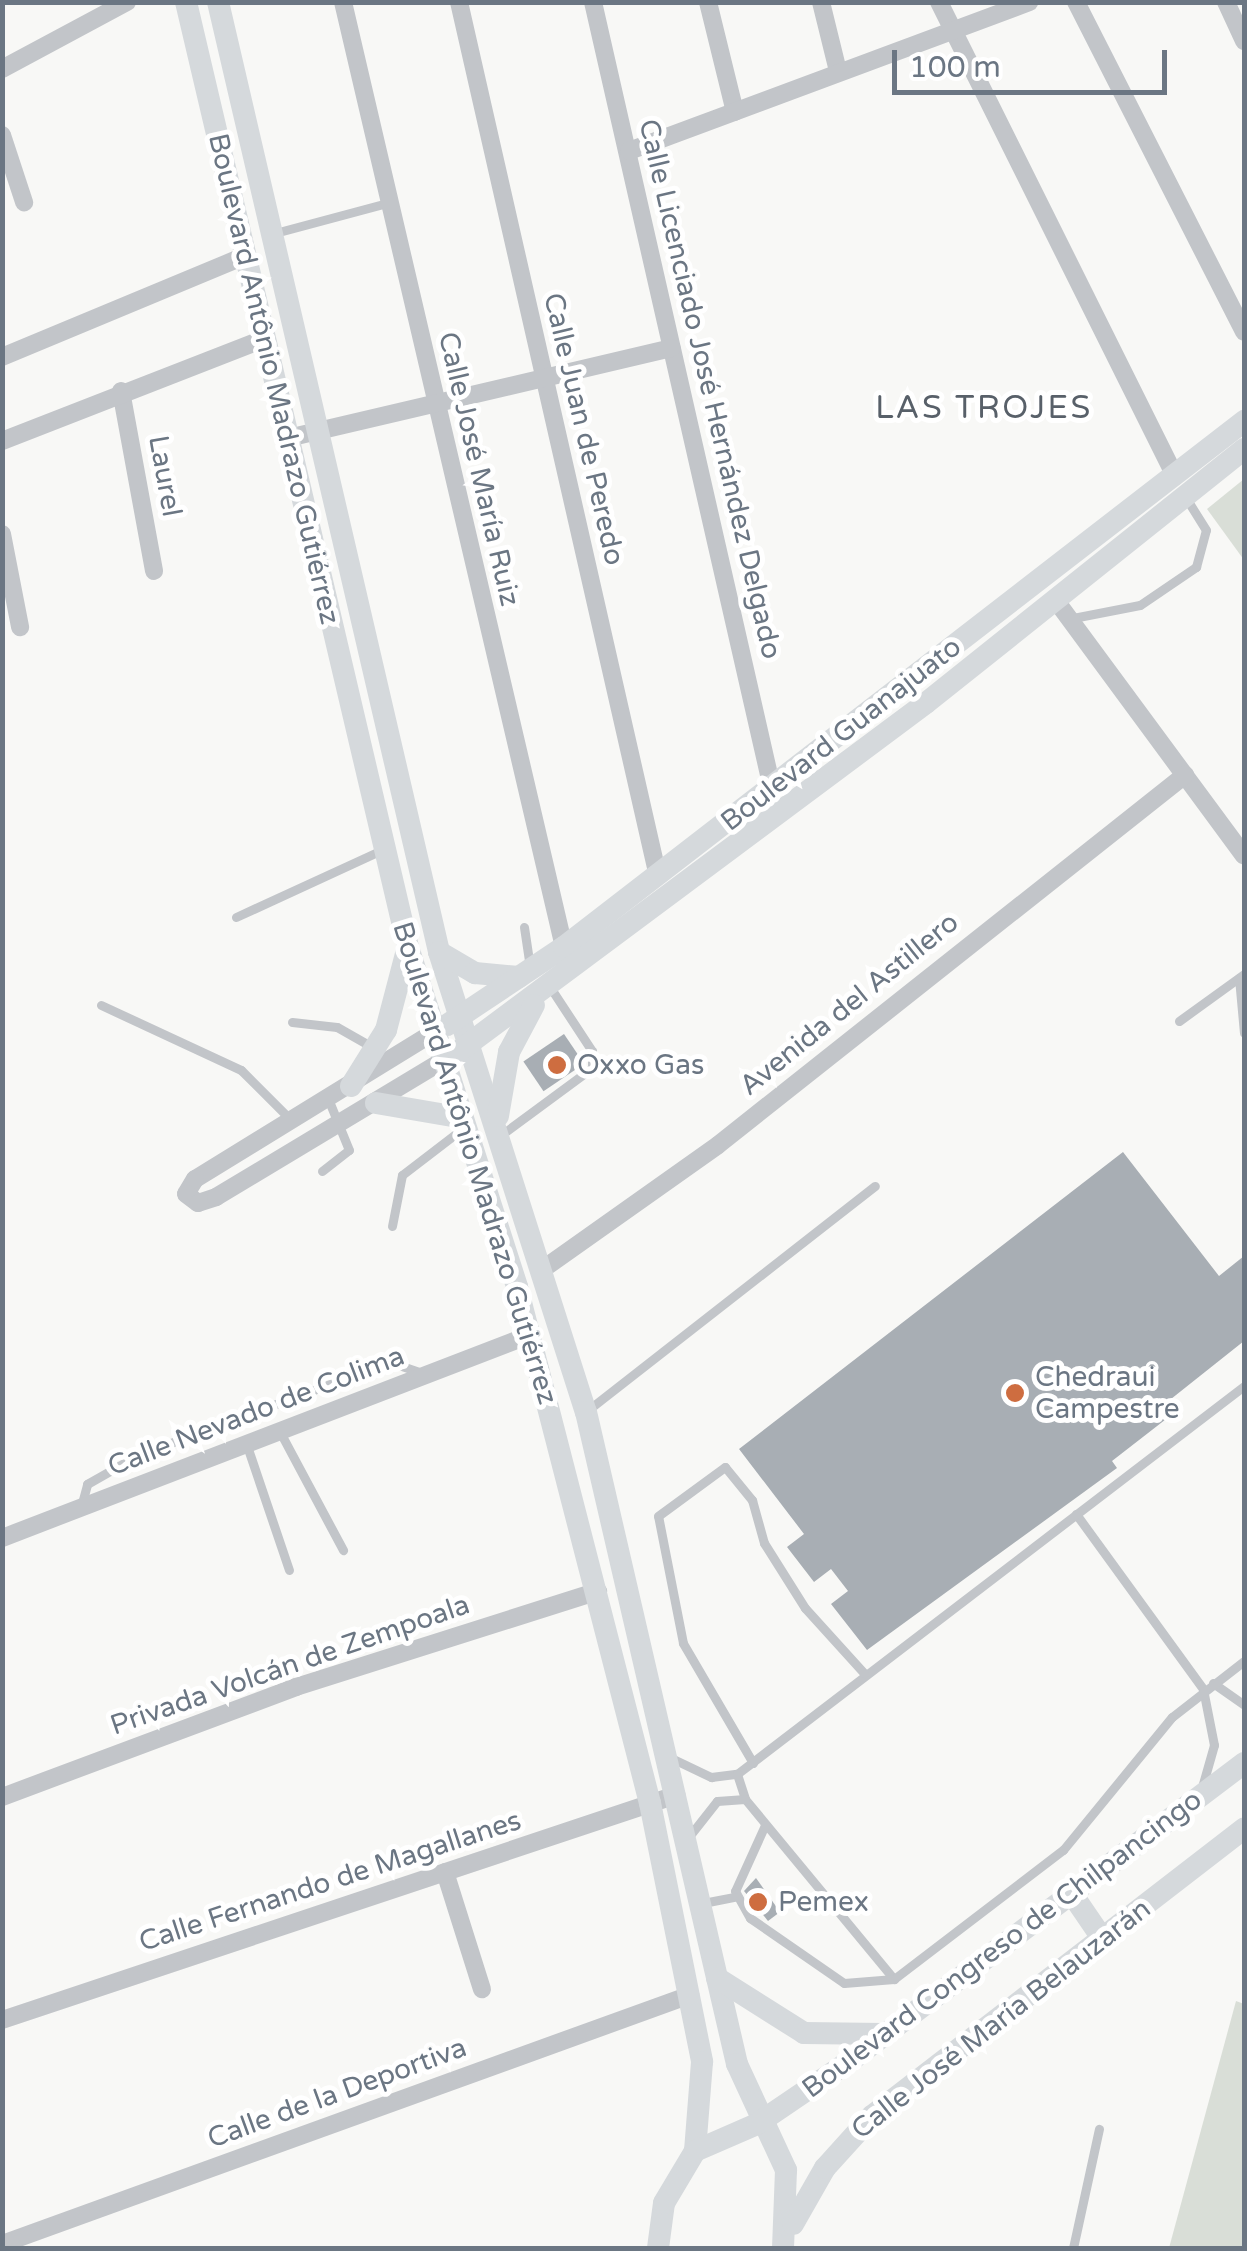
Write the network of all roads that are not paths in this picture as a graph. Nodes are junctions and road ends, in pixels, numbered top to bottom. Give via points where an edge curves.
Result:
1 (127, 2) edge
2 (186, 2) edge
3 (218, 2) edge
4 (344, 2) edge
5 (459, 2) edge
6 (593, 2) edge
7 (708, 2) edge
8 (821, 2) edge
9 (938, 2) edge
10 (1029, 2) edge
11 (1076, 2) edge
12 (1226, 2) edge
13 (946, 33) junction
14 (1244, 41) edge
15 (2, 68) edge
16 (838, 71) junction
17 (736, 112) junction
18 (2, 135) edge
19 (629, 150) junction
20 (24, 202) dead end
21 (387, 202) junction
22 (272, 233) junction
23 (245, 256) junction
24 (1244, 332) edge
25 (264, 339) junction
26 (672, 348) junction
27 (2, 357) edge
28 (546, 380) junction
29 (121, 392) junction
30 (434, 404) junction
31 (1244, 421) edge
32 (315, 431) junction
33 (288, 438) junction
34 (2, 441) edge
35 (1244, 449) edge
36 (1180, 487) junction
37 (2, 534) edge
38 (154, 572) dead end
39 (1065, 610) junction
40 (20, 627) dead end
41 (1184, 776) junction
42 (772, 788) junction
43 (384, 849) junction
44 (1244, 856) edge
45 (656, 868) junction
46 (236, 917) dead end
47 (524, 927) dead end
48 (408, 947) junction
49 (564, 947) junction
50 (439, 952) junction
51 (525, 974) junction
52 (1242, 976) edge
53 (546, 991) junction
54 (102, 1006) dead end
55 (460, 1018) junction
56 (1179, 1021) dead end
57 (292, 1022) dead end
58 (1244, 1033) edge
59 (431, 1034) junction
60 (469, 1045) junction
61 (376, 1049) junction
62 (441, 1062) junction
63 (351, 1086) junction
64 (328, 1101) junction
65 (376, 1103) junction
66 (293, 1122) junction
67 (460, 1123) junction
68 (341, 1125) junction
69 (498, 1130) junction
70 (322, 1171) dead end
71 (875, 1186) dead end
72 (392, 1226) dead end
73 (543, 1269) junction
74 (530, 1336) junction
75 (425, 1374) junction
76 (1244, 1386) edge
77 (586, 1412) junction
78 (278, 1430) junction
79 (246, 1443) junction
80 (81, 1510) junction
81 (1076, 1514) junction
82 (2, 1538) edge
83 (343, 1550) dead end
84 (289, 1570) dead end
85 (598, 1591) junction
86 (1244, 1661) edge
87 (864, 1673) junction
88 (1213, 1682) junction
89 (1203, 1690) junction
90 (1244, 1705) edge
91 (665, 1755) junction
92 (753, 1763) junction
93 (1244, 1763) edge
94 (738, 1774) junction
95 (676, 1796) junction
96 (2, 1797) edge
97 (1197, 1798) junction
98 (745, 1799) junction
99 (650, 1803) junction
100 (765, 1825) junction
101 (1244, 1829) edge
102 (686, 1847) junction
103 (445, 1872) junction
104 (1072, 1894) junction
105 (734, 1897) junction
106 (700, 1903) junction
107 (1102, 1938) junction
108 (717, 1978) junction
109 (894, 1979) junction
110 (482, 1990) dead end
111 (690, 1995) junction
112 (2, 2020) edge
113 (886, 2034) junction
114 (757, 2124) junction
115 (1099, 2130) dead end
116 (695, 2151) junction
117 (785, 2242) edge
118 (2, 2244) edge
119 (654, 2246) edge
120 (1073, 2248) edge

1 - 15 street
2 - 23 street, Boulevard Antônio Madrazo Gutiérrez
3 - 22 street, Boulevard Antônio Madrazo Gutiérrez
4 - 21 street, Calle José María Ruiz
5 - 28 street, Calle Juan de Peredo
6 - 19 street, Calle Licenciado José Hernández Delgado
7 - 17 street
8 - 16 street
9 - 13 street
10 - 13 street
11 - 24 street
12 - 14 street
13 - 16 street
13 - 36 street
16 - 17 street
17 - 19 street
18 - 20 street
19 - 26 street, Calle Licenciado José Hernández Delgado
21 - 22 lane
21 - 30 street, Calle José María Ruiz
22 - 32 street, Boulevard Antônio Madrazo Gutiérrez
23 - 25 street, Boulevard Antônio Madrazo Gutiérrez
23 - 27 street
25 - 29 street
25 - 33 street, Boulevard Antônio Madrazo Gutiérrez
26 - 28 street
26 - 42 street, Calle Licenciado José Hernández Delgado
28 - 30 street
28 - 45 street, Calle Juan de Peredo
29 - 34 street
29 - 38 street, Laurel
30 - 32 street
30 - 49 street, Calle José María Ruiz
31 - 36 street, Boulevard Guanajuato
32 - 33 street
32 - 50 street, Boulevard Antônio Madrazo Gutiérrez
33 - 43 street, Boulevard Antônio Madrazo Gutiérrez
35 - 36 street, Boulevard Guanajuato
36 - 39 street, Boulevard Guanajuato
36 - 39 lane via 1206,530 1196,567 1140,605
36 - 42 street, Boulevard Guanajuato
37 - 40 street
39 - 41 street
39 - 53 street, Boulevard Guanajuato via 638,910
41 - 44 street
41 - 73 street, Avenida del Astillero via 718,1145
42 - 45 street, Boulevard Guanajuato
43 - 46 lane
43 - 48 street, Boulevard Antônio Madrazo Gutiérrez
45 - 49 street, Boulevard Guanajuato
47 - 51 lane
48 - 59 street, Boulevard Antônio Madrazo Gutiérrez
48 - 61 street
49 - 51 street, Boulevard Guanajuato
50 - 51 street via 475,973
50 - 55 street, Boulevard Antônio Madrazo Gutiérrez
51 - 55 street, Boulevard Guanajuato
52 - 56 lane
52 - 58 lane
53 - 60 street, Boulevard Guanajuato
53 - 69 street via 510,1052
53 - 69 lane via 592,1050 592,1068
54 - 66 lane via 241,1070
55 - 59 street, Boulevard Guanajuato
55 - 60 street, Boulevard Antônio Madrazo Gutiérrez
57 - 61 lane via 337,1027
59 - 62 street, Boulevard Antônio Madrazo Gutiérrez
59 - 63 street
60 - 62 street, Boulevard Guanajuato
60 - 69 street, Boulevard Antônio Madrazo Gutiérrez
61 - 63 street
62 - 65 street
62 - 67 street, Boulevard Antônio Madrazo Gutiérrez
63 - 64 street
64 - 66 street
64 - 68 lane
65 - 67 street
65 - 68 street
66 - 68 street via 195,1178 188,1198 216,1197
67 - 72 lane via 402,1174
67 - 74 street, Boulevard Antônio Madrazo Gutiérrez
68 - 70 lane via 349,1150
69 - 73 street, Boulevard Antônio Madrazo Gutiérrez
71 - 77 lane
73 - 77 street, Boulevard Antônio Madrazo Gutiérrez
74 - 75 street, Calle Nevado de Colima
74 - 85 street, Boulevard Antônio Madrazo Gutiérrez
75 - 78 street, Calle Nevado de Colima
75 - 80 lane via 390,1362 138,1456 86,1484
76 - 81 lane
77 - 91 street, Boulevard Antônio Madrazo Gutiérrez
78 - 79 street, Calle Nevado de Colima
78 - 83 lane
79 - 80 street, Calle Nevado de Colima
79 - 84 lane
80 - 82 street, Calle Nevado de Colima
81 - 87 lane
81 - 89 lane
85 - 96 street, Privada Volcán de Zempoala via 296,1687
85 - 99 street, Boulevard Antônio Madrazo Gutiérrez
86 - 88 lane
87 - 92 lane
87 - 92 lane via 805,1608 725,1466 658,1516 683,1643
88 - 89 lane
88 - 90 lane
89 - 97 lane via 1214,1745
89 - 109 lane via 1062,1850
91 - 94 lane via 711,1777
91 - 95 street, Boulevard Antônio Madrazo Gutiérrez
92 - 94 lane
93 - 97 street, Boulevard Congreso de Chilpancingo
94 - 98 lane
95 - 99 street, Calle Fernando de Magallanes
95 - 102 street, Boulevard Antônio Madrazo Gutiérrez
97 - 104 street, Boulevard Congreso de Chilpancingo
98 - 100 lane
98 - 102 lane via 707,1808
99 - 103 street, Calle Fernando de Magallanes
99 - 111 street, Boulevard Antônio Madrazo Gutiérrez
100 - 105 lane
100 - 109 lane
101 - 107 street, Calle José María Belauzarán
102 - 106 street, Boulevard Antônio Madrazo Gutiérrez
103 - 110 street
103 - 112 street, Calle Fernando de Magallanes
104 - 107 street
104 - 113 street, Boulevard Congreso de Chilpancingo
105 - 106 lane
105 - 109 lane via 762,1931 844,1983
106 - 108 street, Boulevard Antônio Madrazo Gutiérrez
107 - 117 street, Calle José María Belauzarán via 858,2130
108 - 113 street via 804,2034
108 - 114 street, Boulevard Antônio Madrazo Gutiérrez
111 - 116 street, Boulevard Antônio Madrazo Gutiérrez via 704,2086
111 - 118 street, Calle de la Deportiva
113 - 114 street, Boulevard Congreso de Chilpancingo
114 - 116 street, Boulevard Congreso de Chilpancingo
114 - 117 street, Boulevard Antônio Madrazo Gutiérrez via 786,2170
115 - 120 lane
116 - 119 street via 664,2203

